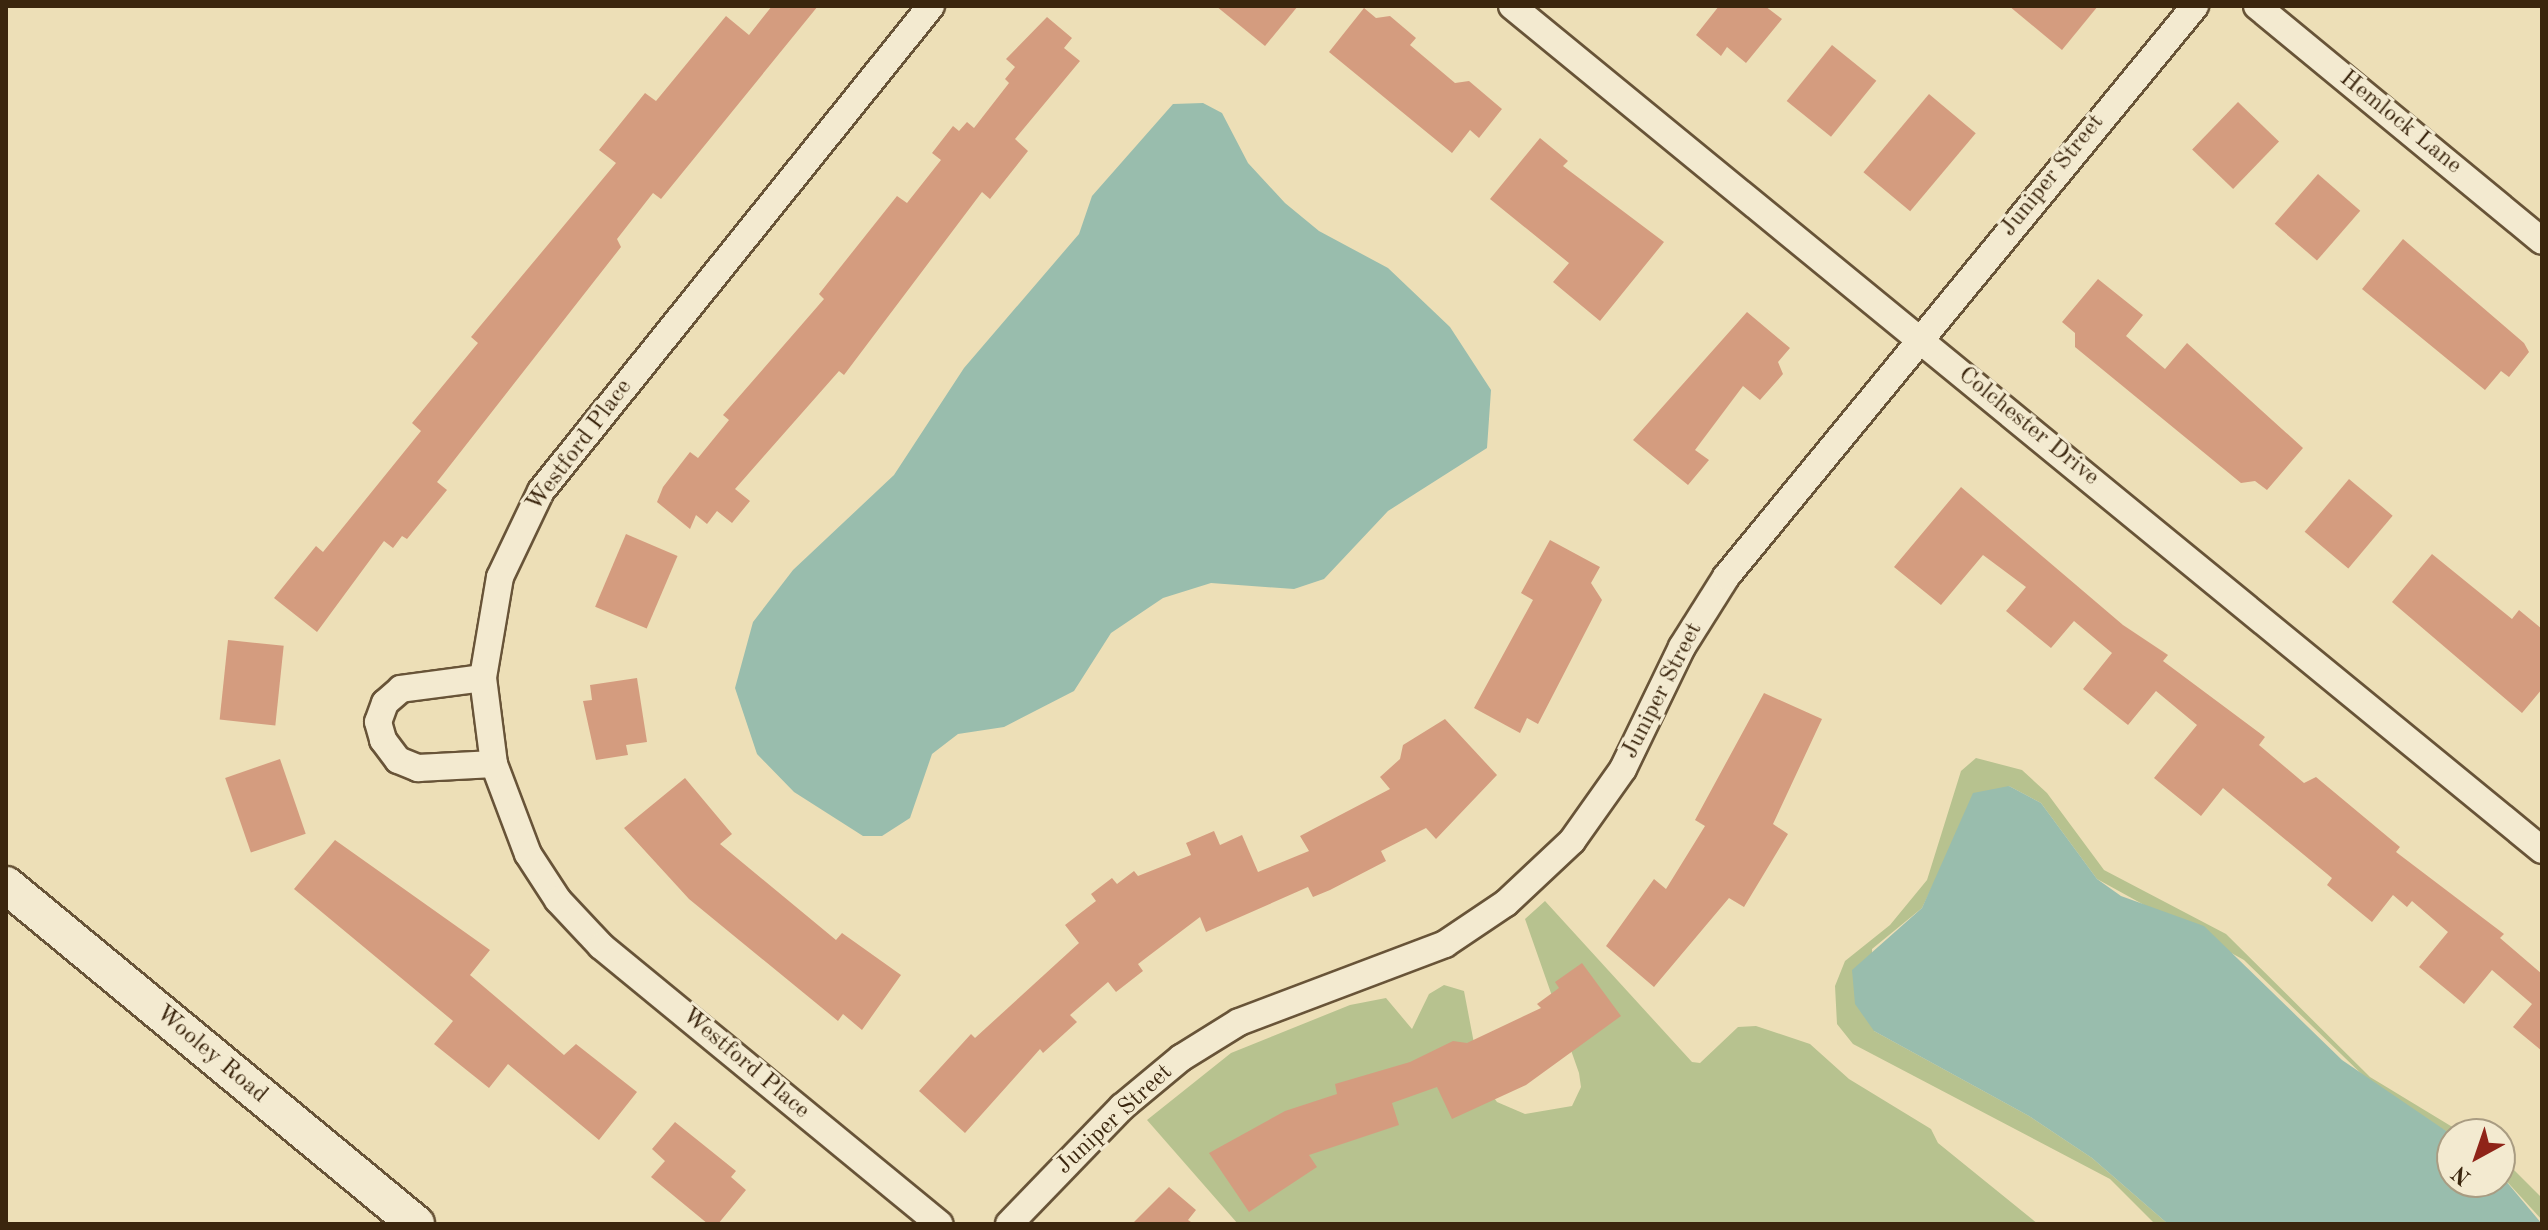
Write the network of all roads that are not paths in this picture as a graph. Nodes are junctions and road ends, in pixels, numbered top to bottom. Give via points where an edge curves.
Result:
1 (931, 6) edge
2 (1512, 6) edge
3 (2195, 6) edge
4 (2257, 6) edge
5 (2542, 241) edge
6 (1921, 339) junction
7 (483, 678) junction
8 (494, 764) junction
9 (2542, 850) edge
10 (6, 885) edge
11 (416, 1224) edge
12 (939, 1224) edge
13 (1009, 1224) edge

1 - 7 street, Westford Place via 541,491 500,577
2 - 6 street, Colchester Drive
3 - 6 street, Juniper Street
4 - 5 street, Hemlock Lane
6 - 9 street, Colchester Drive
6 - 13 street, Juniper Street via 1726,577 1668,673 1623,769 1572,841 1506,903 1445,944 1239,1022 1181,1058 1122,1107
7 - 8 street, Westford Place
7 - 8 street via 401,689 378,722 398,760 418,768
8 - 12 street, Westford Place via 528,854 558,900 601,946
10 - 11 street, Wooley Road

